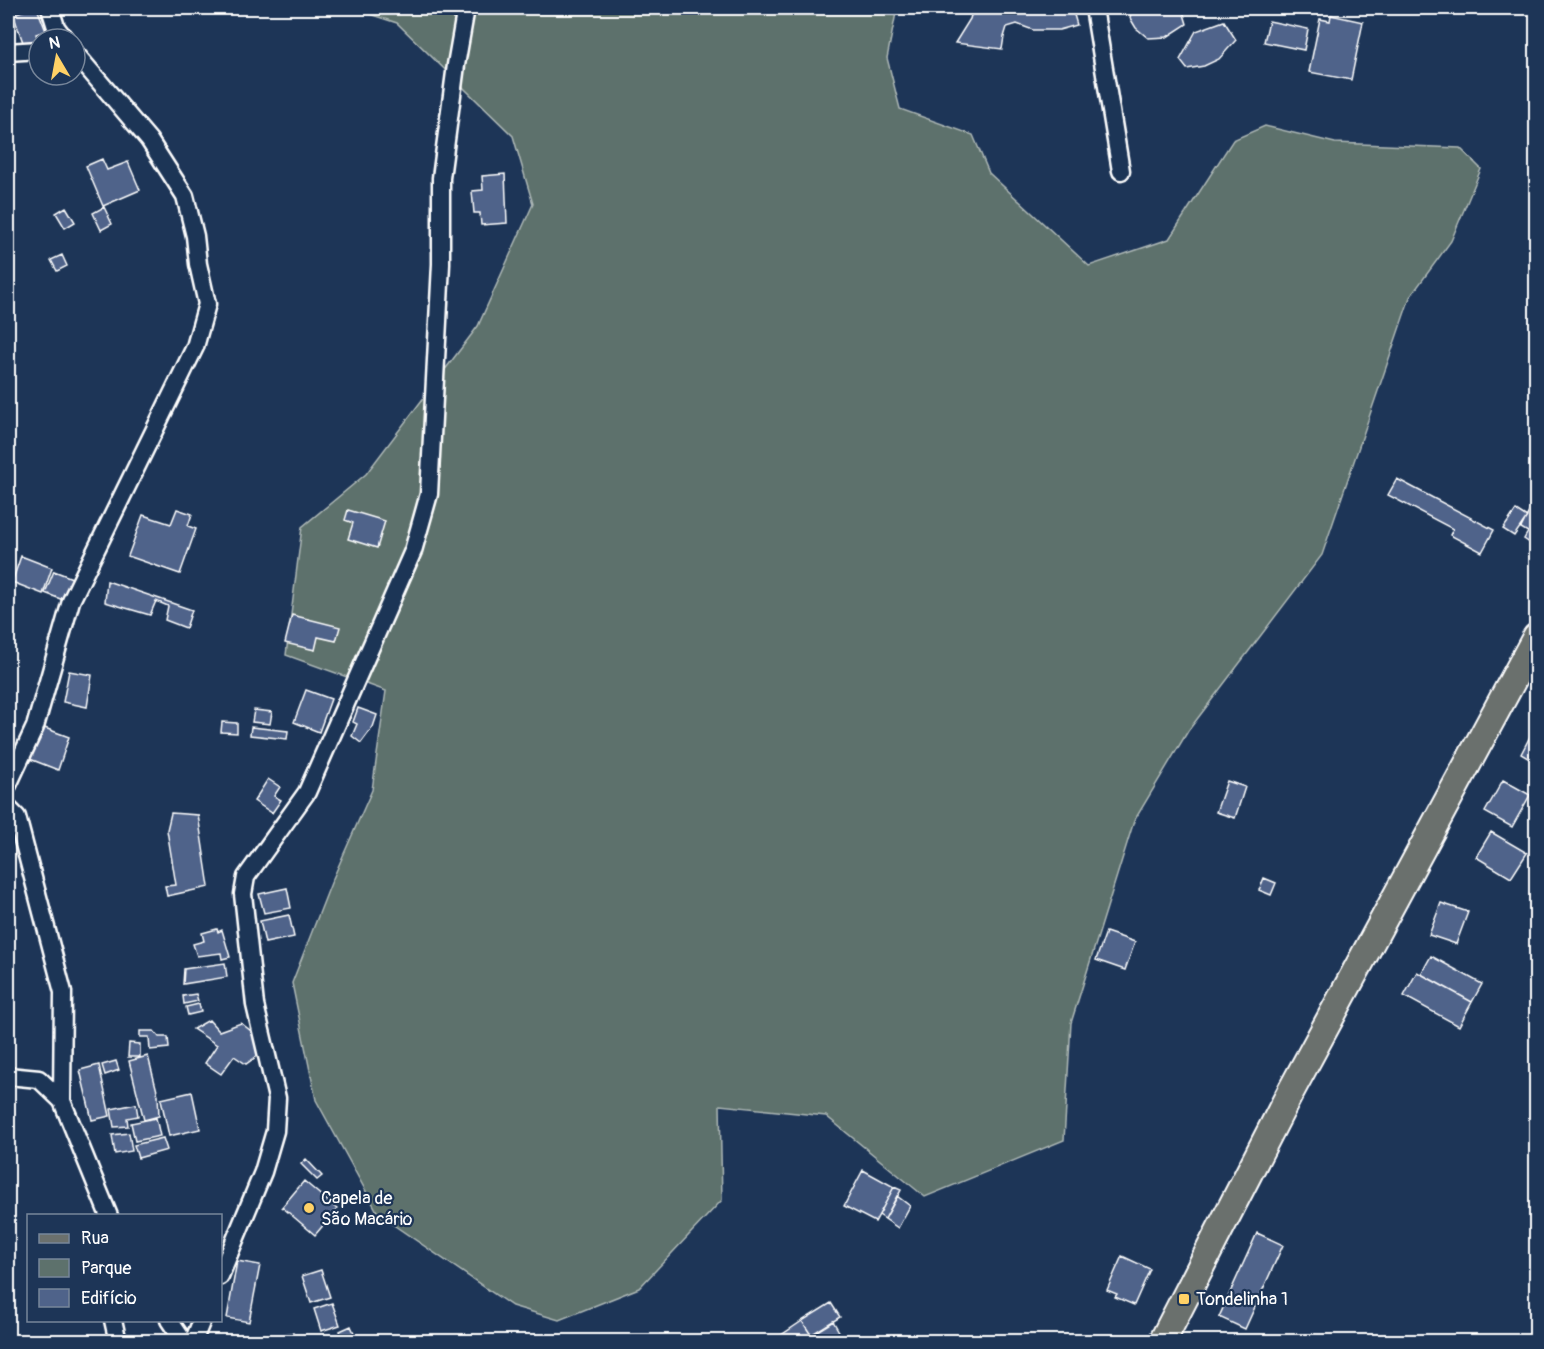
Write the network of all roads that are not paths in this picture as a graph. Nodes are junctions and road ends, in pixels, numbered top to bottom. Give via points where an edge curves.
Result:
1 (50, 8) edge
2 (466, 8) edge
3 (1094, 8) edge
4 (56, 27) edge
5 (27, 51) edge
6 (8, 52) edge
7 (87, 66) edge
8 (1121, 171) dead end
9 (1536, 637) edge
10 (8, 785) edge
11 (8, 808) edge
12 (8, 1076) edge
13 (62, 1101) junction
14 (109, 1214) edge
15 (222, 1271) edge
16 (113, 1322) edge
17 (170, 1322) edge
18 (201, 1322) edge
19 (118, 1341) edge
20 (184, 1341) edge
21 (193, 1341) edge
22 (1162, 1341) edge

1 - 4 street
2 - 15 street via 441,178 441,264 429,494 413,551 307,792 246,877 243,894 255,1005 277,1098 276,1120 263,1172
3 - 8 street
5 - 6 street
7 - 10 street via 149,140 185,196 207,304 195,347 71,601 35,727
9 - 22 main road
11 - 13 street via 17,818 63,992
12 - 13 street via 39,1079
13 - 14 street
16 - 19 street
17 - 20 street
18 - 21 street

